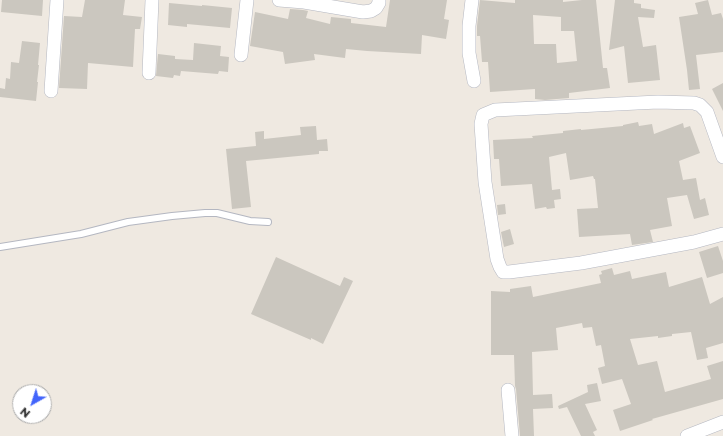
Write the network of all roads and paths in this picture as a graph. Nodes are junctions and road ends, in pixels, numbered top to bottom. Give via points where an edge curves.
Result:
1 (57, 0) edge
2 (152, 0) edge
3 (248, 0) edge
4 (278, 0) edge
5 (379, 0) edge
6 (472, 0) edge
7 (241, 55) dead end
8 (149, 73) dead end
9 (474, 81) dead end
10 (51, 91) dead end
11 (723, 157) edge
12 (268, 222) dead end
13 (723, 234) edge
14 (0, 247) edge
15 (508, 390) dead end
16 (723, 422) edge
17 (512, 436) edge
18 (687, 436) edge

1 - 10 street
2 - 8 street
3 - 7 street
4 - 5 street via 363,12 376,8
6 - 9 street via 469,53
11 - 13 street via 706,112 694,103 658,102 495,110 483,115 481,124 485,182 497,259 503,272 581,263 694,242
12 - 14 lane via 250,221 217,213 185,214 128,222 81,234
15 - 17 street
16 - 18 street

